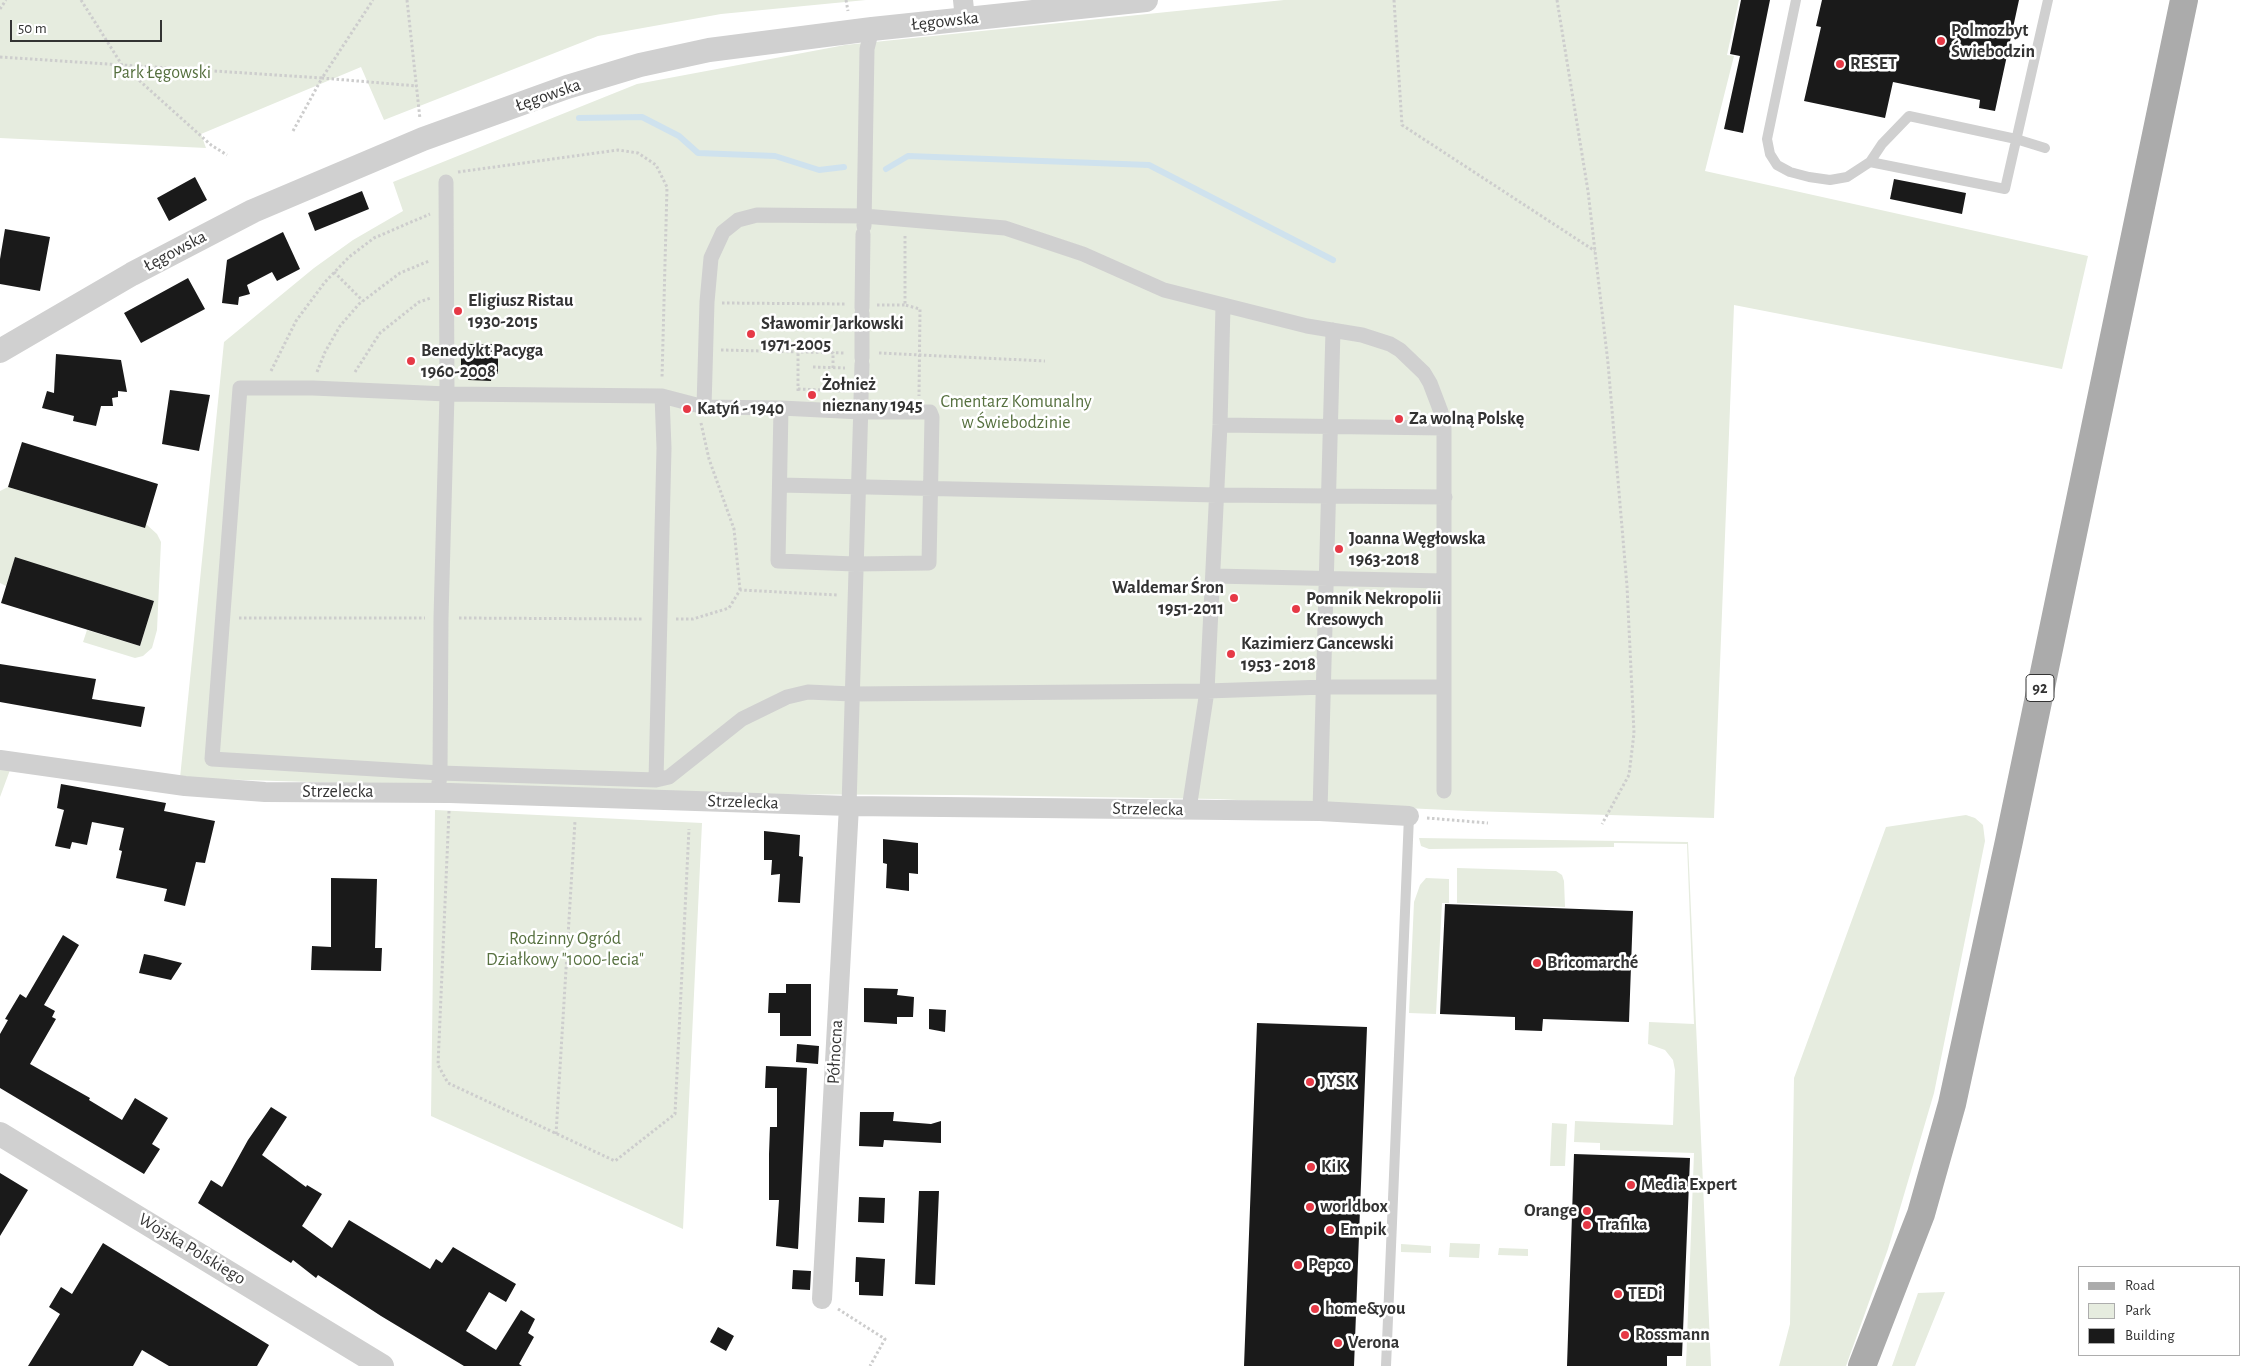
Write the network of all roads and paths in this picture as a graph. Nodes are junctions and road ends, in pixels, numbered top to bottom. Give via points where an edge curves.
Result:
1 (6, 0) edge
2 (81, 0) edge
3 (373, 0) edge
4 (407, 0) edge
5 (1146, 0) edge
6 (1394, 0) edge
7 (1557, 0) edge
8 (1796, 0) edge
9 (2048, 0) edge
10 (2184, 0) edge
11 (0, 9) edge
12 (964, 10) edge
13 (872, 30) junction
14 (0, 57) edge
15 (122, 65) junction
16 (322, 78) junction
17 (417, 86) junction
18 (420, 120) dead end
19 (293, 131) dead end
20 (2016, 140) junction
21 (2045, 148) dead end
22 (227, 155) dead end
23 (1870, 162) junction
24 (446, 182) joint
25 (446, 209) junction
26 (905, 218) junction
27 (864, 226) junction
28 (1595, 251) junction
29 (446, 254) junction
30 (334, 272) junction
31 (446, 293) junction
32 (363, 301) junction
33 (707, 302) junction
34 (905, 305) junction
35 (1223, 306) junction
36 (862, 309) junction
37 (1333, 330) junction
38 (706, 350) junction
39 (0, 351) edge
40 (798, 352) junction
41 (833, 352) junction
42 (920, 354) junction
43 (862, 358) junction
44 (1045, 361) dead end
45 (813, 367) dead end
46 (832, 368) junction
47 (845, 368) dead end
48 (265, 388) junction
49 (313, 388) junction
50 (348, 389) junction
51 (798, 389) junction
52 (447, 394) junction
53 (798, 394) dead end
54 (662, 396) junction
55 (858, 401) junction
56 (700, 406) junction
57 (782, 408) junction
58 (918, 411) junction
59 (1220, 425) junction
60 (1329, 426) junction
61 (1444, 428) junction
62 (780, 485) junction
63 (858, 487) junction
64 (930, 489) junction
65 (1217, 495) junction
66 (1328, 496) junction
67 (1445, 497) junction
68 (855, 564) junction
69 (1213, 576) junction
70 (1326, 578) junction
71 (1444, 581) junction
72 (740, 590) junction
73 (854, 596) junction
74 (223, 618) junction
75 (441, 618) junction
76 (659, 619) junction
77 (1325, 687) junction
78 (1444, 688) junction
79 (1207, 691) junction
80 (852, 694) junction
81 (0, 760) edge
82 (440, 773) junction
83 (656, 780) junction
84 (1444, 791) dead end
85 (444, 793) junction
86 (849, 806) junction
87 (1189, 809) junction
88 (1320, 811) junction
89 (1409, 816) junction
90 (575, 822) dead end
91 (1488, 823) dead end
92 (1602, 824) dead end
93 (689, 829) dead end
94 (0, 1134) edge
95 (556, 1134) junction
96 (822, 1299) joint
97 (382, 1366) edge
98 (870, 1366) edge
99 (1386, 1366) edge
100 (1862, 1366) edge

1 - 11 path
2 - 15 path
3 - 16 path
4 - 17 path
5 - 12 street, Łęgowska
6 - 28 path via 1402,125
7 - 28 path
8 - 23 lane via 1767,139 1770,154 1777,165 1790,172 1830,180 1846,177
9 - 20 lane
10 - 100 main road, 92 via 1952,1104 1921,1214
12 - 13 street, Łęgowska
13 - 27 street via 868,48
13 - 39 street, Łęgowska via 709,50 649,63 464,124 253,211 132,274
14 - 15 path
15 - 16 path
15 - 22 path via 211,145
16 - 17 path
16 - 19 path
17 - 18 path
20 - 21 lane
20 - 23 lane via 1909,116
20 - 23 lane via 2005,189
24 - 25 street
24 - 54 path via 456,172 618,150 638,154 656,165 667,188
25 - 29 street
25 - 30 path via 374,238
26 - 27 street
26 - 34 path
26 - 35 street via 1005,228 1082,254 1164,290
27 - 33 street via 757,215 738,220 723,232 711,258
27 - 36 street
28 - 92 path via 1627,586 1634,733 1629,775
29 - 31 street
29 - 32 path via 400,273
30 - 32 path
30 - 48 path via 296,321
31 - 50 path via 419,302 380,333
31 - 52 street
32 - 49 path via 340,326 325,352
33 - 36 path
33 - 38 street
34 - 36 path
34 - 42 path via 920,309
35 - 37 street
35 - 59 street
36 - 43 street
37 - 60 street
37 - 61 street via 1378,339 1408,358 1430,383
38 - 40 path
38 - 56 street
40 - 41 path
40 - 51 path
41 - 43 path
41 - 46 path
42 - 43 path
42 - 44 path
42 - 58 path
43 - 55 street
45 - 46 path
46 - 47 path
48 - 49 street
48 - 74 street via 240,388
49 - 50 street
50 - 52 street
51 - 53 path
51 - 55 path
52 - 54 street
52 - 75 street
54 - 56 street
54 - 76 street via 664,448
55 - 57 street
55 - 58 street
55 - 63 street
56 - 57 street
56 - 72 path via 709,459 734,529
57 - 62 street
58 - 64 street via 930,412 932,417
59 - 60 street
59 - 65 street
60 - 61 street
60 - 66 street
61 - 67 street
62 - 63 street
62 - 68 street via 778,561
63 - 64 street
63 - 68 street
64 - 65 street
64 - 68 street via 929,563
65 - 66 street
65 - 69 street
66 - 67 street
66 - 70 street
67 - 71 street
68 - 73 street
69 - 70 street
69 - 79 street
70 - 71 street
70 - 77 street
71 - 78 street
72 - 73 path
72 - 76 path via 729,608 693,619
73 - 80 street
74 - 75 path
74 - 82 street via 212,759
75 - 76 path
75 - 82 street
76 - 83 street
77 - 78 street
77 - 79 street
77 - 88 street
78 - 84 street
79 - 80 street
79 - 87 street
80 - 83 street via 808,692 787,697 742,719 669,777
80 - 86 street
81 - 85 street, Strzelecka via 185,786 265,792
82 - 83 street
82 - 85 street
85 - 86 street, Strzelecka
85 - 95 path via 438,1065 448,1084
86 - 87 street, Strzelecka
86 - 96 street, Północna
87 - 88 street, Strzelecka
88 - 89 street, Strzelecka
89 - 91 path
89 - 99 lane
90 - 95 path
93 - 95 path via 675,1114 615,1161
94 - 97 street, Wojska Polskiego
96 - 98 path via 885,1339

